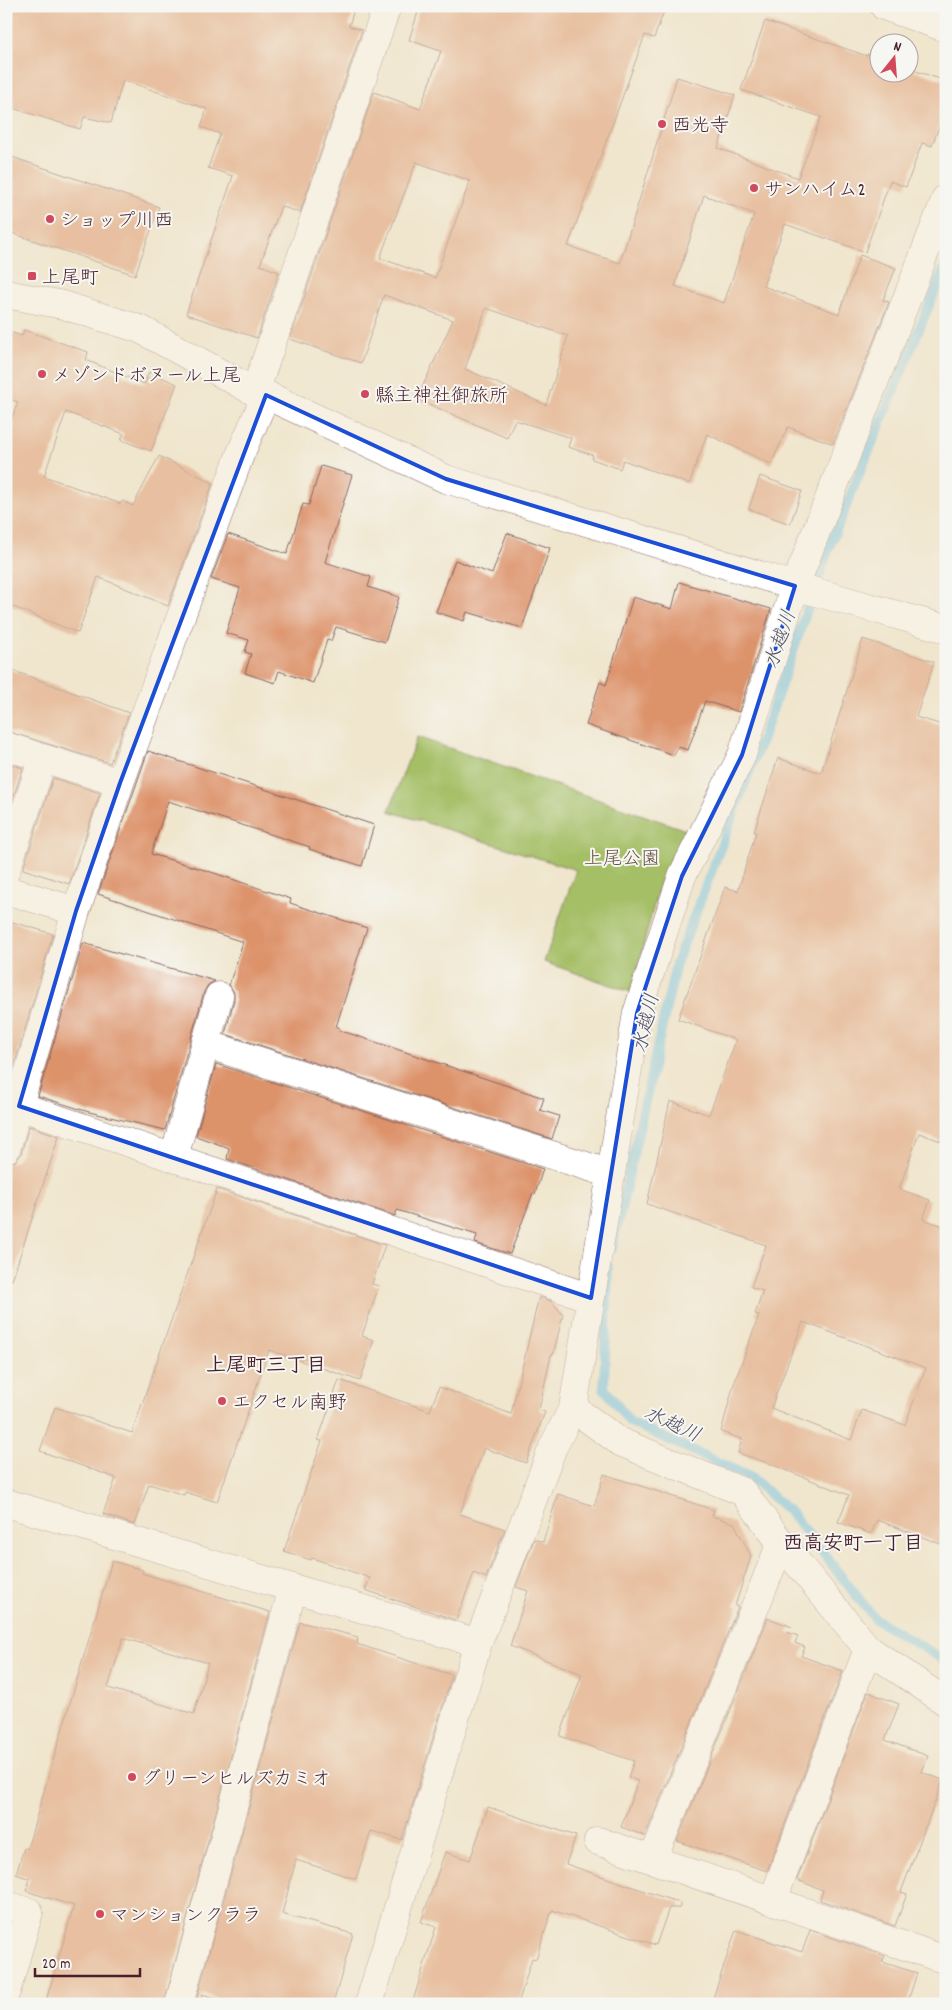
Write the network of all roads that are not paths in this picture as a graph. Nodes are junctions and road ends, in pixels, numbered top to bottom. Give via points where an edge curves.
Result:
1 (387, 6) edge
2 (884, 6) edge
3 (946, 28) edge
4 (946, 198) edge
5 (6, 294) edge
6 (260, 393) junction
7 (809, 590) junction
8 (946, 629) edge
9 (6, 746) edge
10 (43, 758) junction
11 (120, 783) junction
12 (6, 870) edge
13 (6, 890) edge
14 (76, 911) junction
15 (219, 996) dead end
16 (206, 1044) junction
17 (19, 1106) junction
18 (6, 1149) edge
19 (174, 1157) junction
20 (611, 1174) junction
21 (591, 1298) junction
22 (573, 1408) junction
23 (6, 1503) edge
24 (781, 1543) junction
25 (293, 1588) junction
26 (478, 1643) junction
27 (868, 1649) junction
28 (946, 1702) edge
29 (598, 1841) dead end
30 (653, 1859) junction
31 (773, 1900) junction
32 (6, 1905) edge
33 (946, 1960) edge
34 (6, 1992) edge
35 (179, 2004) edge
36 (369, 2004) edge

1 - 6 street
2 - 3 street
4 - 7 street
5 - 6 street via 64,305 140,329
6 - 7 street via 446,479
6 - 11 street
7 - 8 street
7 - 20 street via 742,756 682,876 637,1012
9 - 10 street
10 - 11 street
10 - 12 street
11 - 14 street
13 - 14 street
14 - 17 street
15 - 16 street
16 - 19 street
16 - 20 street
17 - 18 street
17 - 19 street
19 - 21 street
20 - 21 street
21 - 22 street
22 - 24 street via 620,1442 743,1492
22 - 26 street via 553,1447
23 - 25 street
24 - 27 street
24 - 30 street
25 - 26 street
25 - 35 street
26 - 36 street
27 - 28 street
27 - 31 street
29 - 30 street
30 - 31 street
31 - 33 street
32 - 34 street via 29,1912

